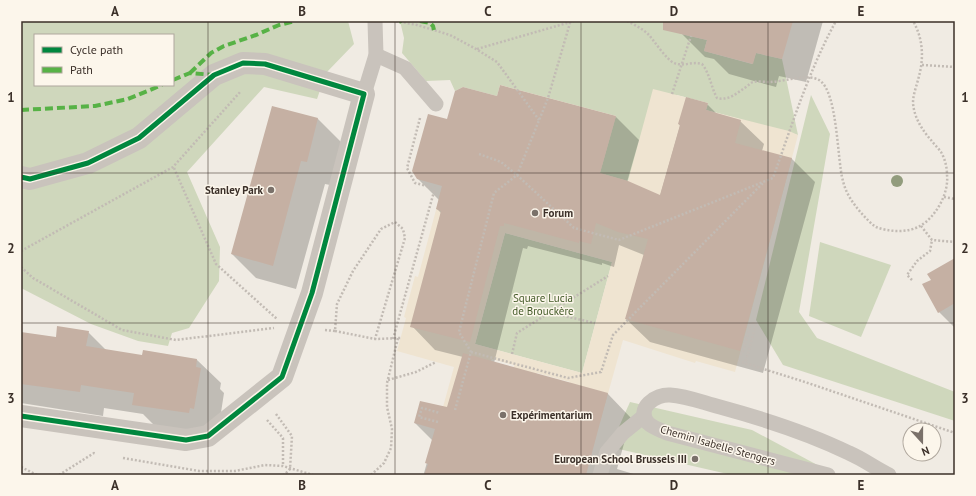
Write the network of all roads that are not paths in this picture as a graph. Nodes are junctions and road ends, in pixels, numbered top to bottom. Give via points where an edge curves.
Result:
1 (375, 21) edge
2 (376, 55) junction
3 (364, 94) junction
4 (436, 104) dead end
5 (21, 177) edge
6 (21, 416) edge
7 (644, 416) junction
8 (600, 475) edge
9 (828, 475) edge
10 (889, 475) edge

1 - 2 lane
2 - 3 lane
2 - 4 lane via 405,68
3 - 5 street via 265,64 243,62 214,75 139,138 88,163 30,179
3 - 6 street via 312,292 293,328 282,377 208,436 186,440
7 - 8 lane via 623,433 607,452
7 - 9 lane, Chemin Isabelle Stengers via 653,427 667,433
7 - 10 lane via 645,408 650,401 659,396 683,397 758,418 814,438 850,453

